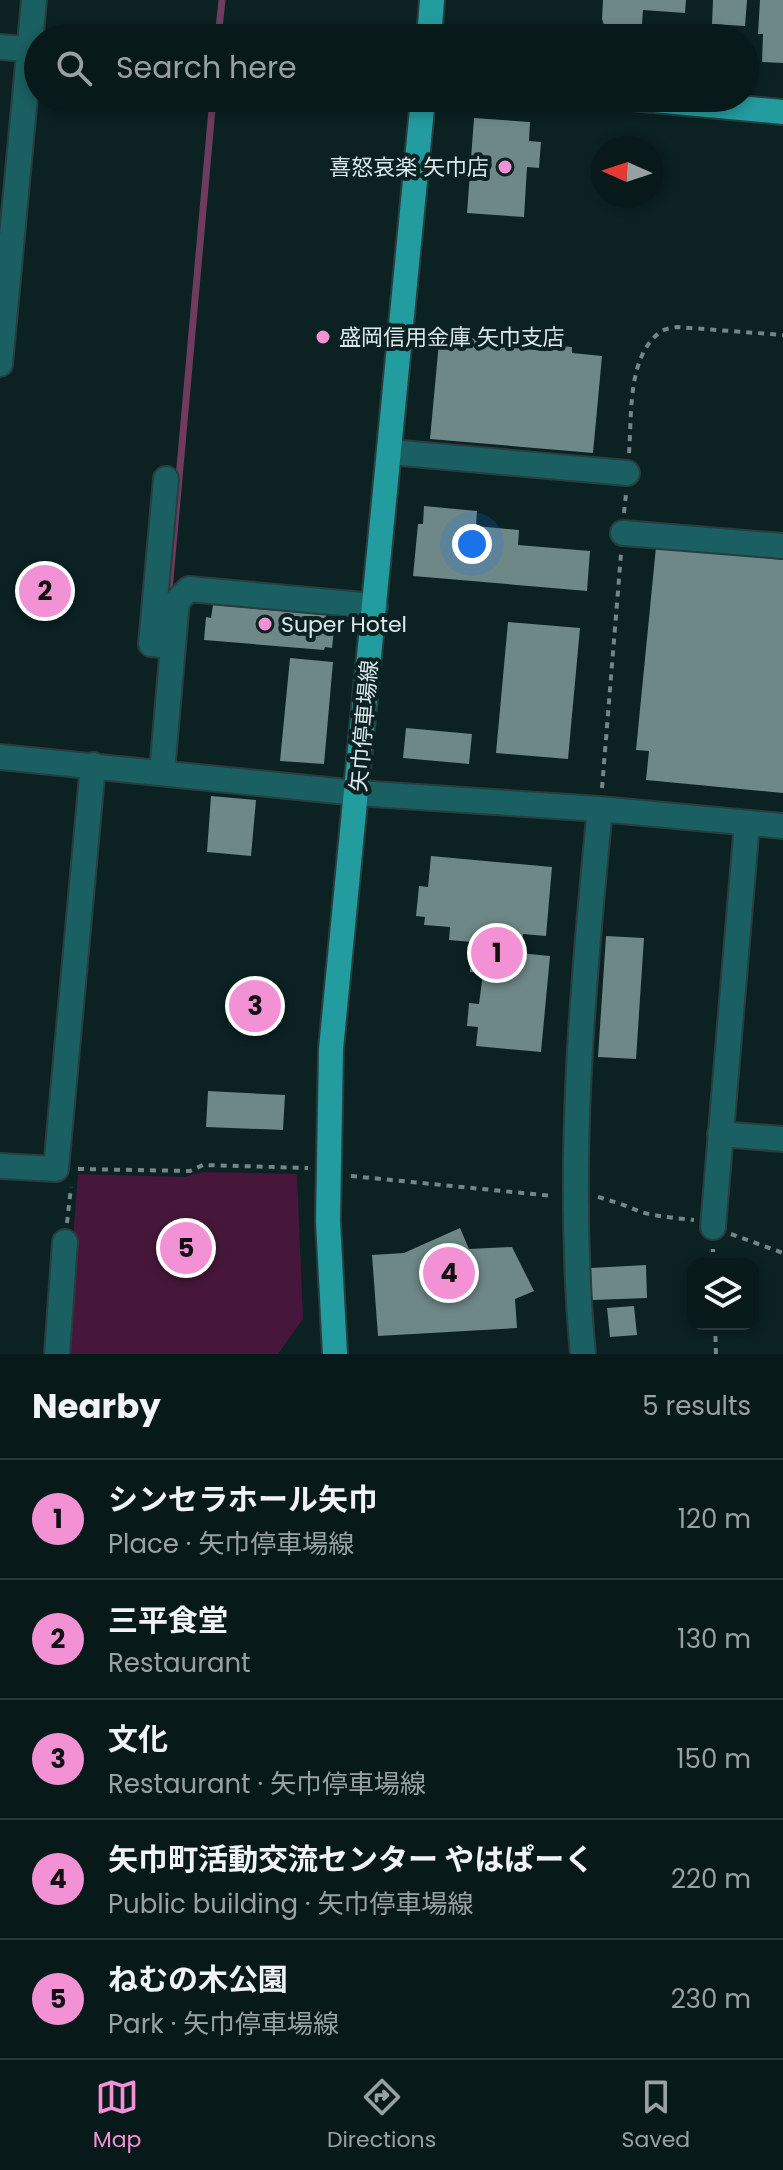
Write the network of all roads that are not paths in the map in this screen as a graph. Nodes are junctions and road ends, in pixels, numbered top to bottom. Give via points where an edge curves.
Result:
1 (34, 0) edge
2 (432, 0) edge
3 (34, 24) edge
4 (430, 24) edge
5 (0, 47) edge
6 (24, 48) edge
7 (759, 110) edge
8 (26, 112) edge
9 (422, 112) edge
10 (783, 112) edge
11 (0, 364) edge
12 (390, 452) junction
13 (627, 473) dead end
14 (166, 479) dead end
15 (623, 533) dead end
16 (783, 546) edge
17 (375, 606) junction
18 (167, 645) junction
19 (0, 757) edge
20 (93, 765) junction
21 (162, 772) junction
22 (357, 793) junction
23 (600, 809) junction
24 (747, 823) junction
25 (783, 826) edge
26 (720, 1134) junction
27 (783, 1139) edge
28 (0, 1166) edge
29 (713, 1227) road end
30 (65, 1242) road end
31 (57, 1354) edge
32 (335, 1354) edge
33 (583, 1354) edge

1 - 3 street
2 - 4 main road
5 - 6 street
7 - 10 main road
8 - 11 street
9 - 12 main road, 矢巾停車場線
12 - 13 street
12 - 17 main road, 矢巾停車場線
14 - 18 street via 151,644
15 - 16 street
17 - 18 street via 189,589 177,601
17 - 22 main road, 矢巾停車場線
18 - 21 street
19 - 20 street
20 - 21 street
20 - 28 street via 64,1169
21 - 22 street
22 - 23 street
22 - 32 main road, 矢巾停車場線 via 331,1049 328,1221
23 - 24 street
23 - 33 street via 581,1050 577,1199
24 - 25 street
24 - 26 street
26 - 27 street
26 - 29 street
30 - 31 street

